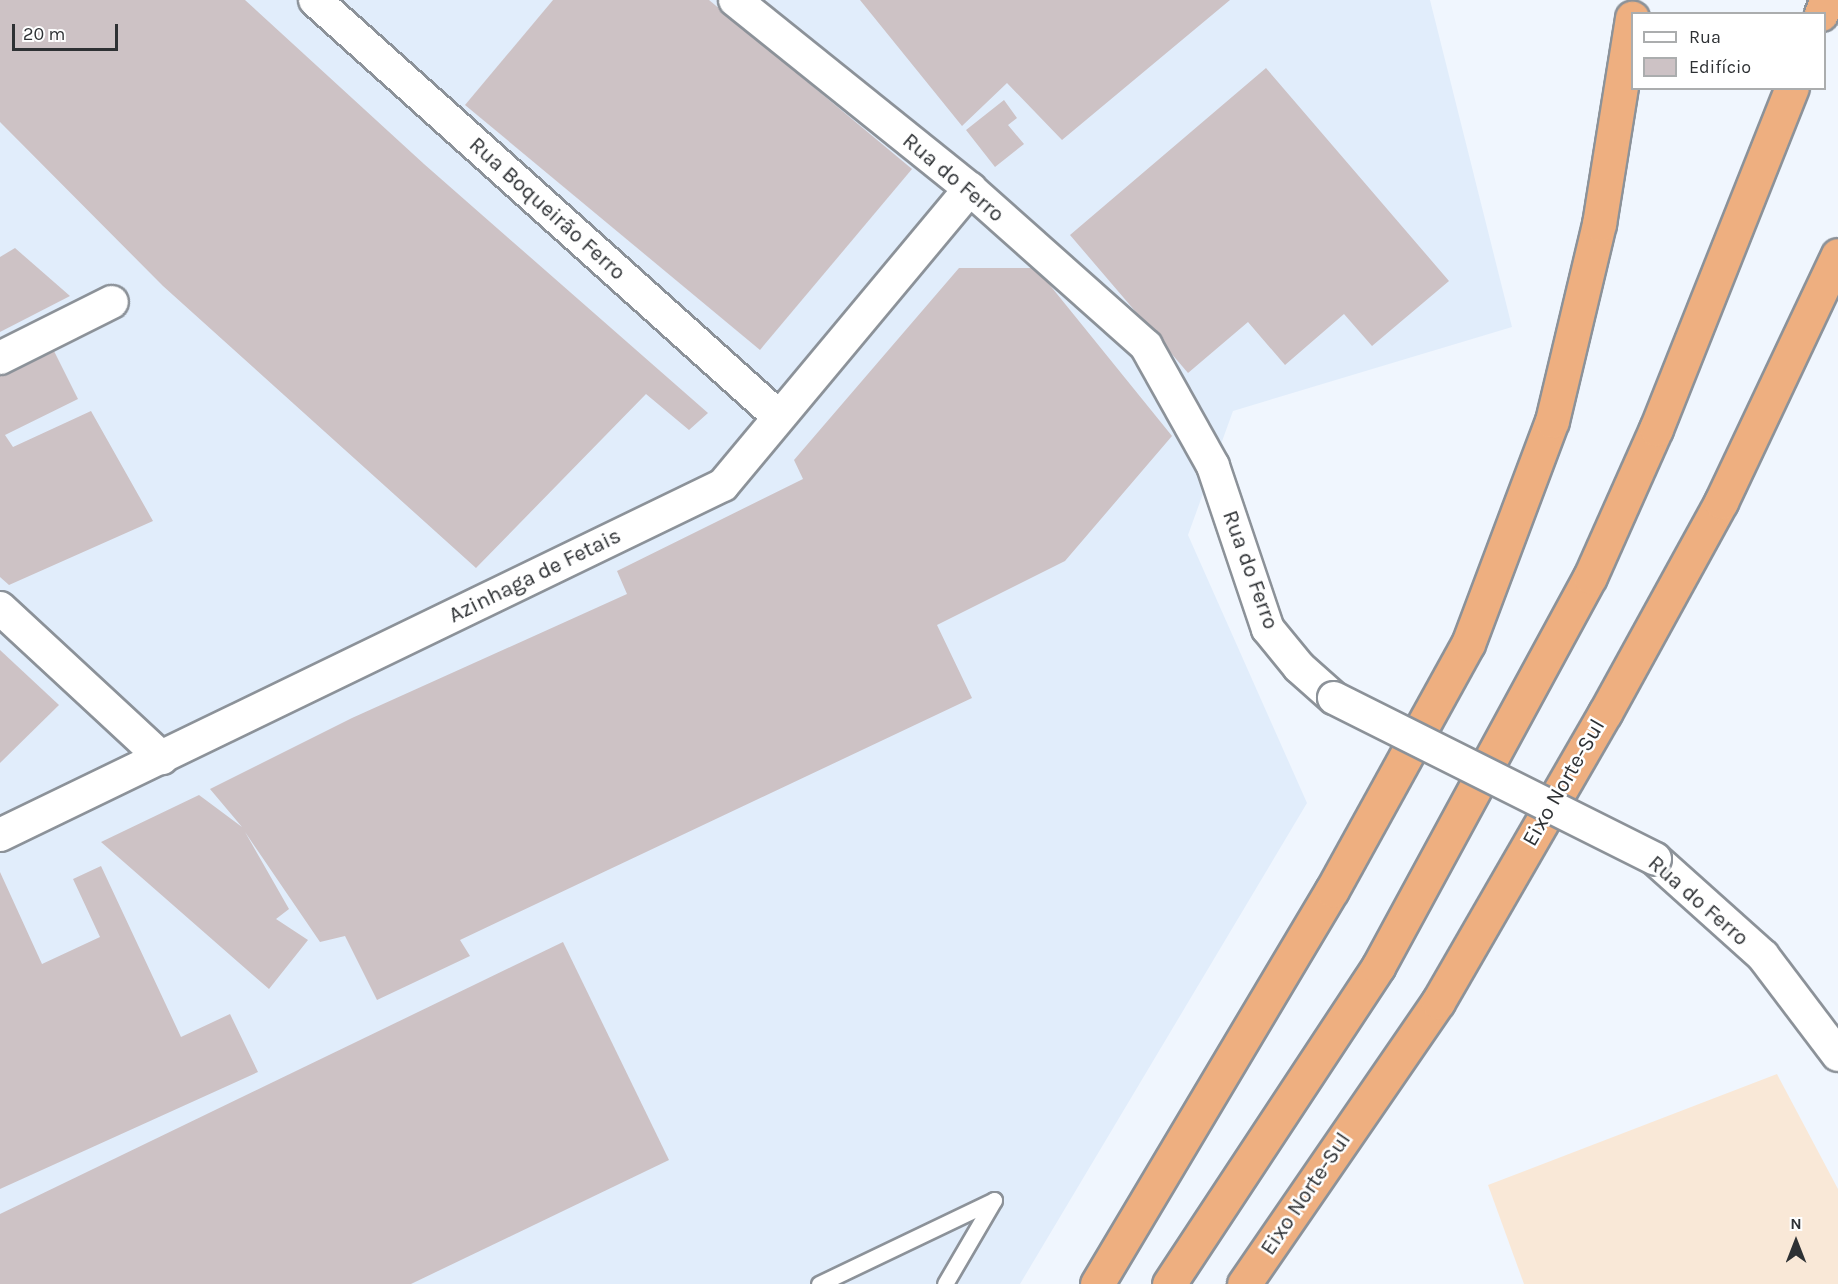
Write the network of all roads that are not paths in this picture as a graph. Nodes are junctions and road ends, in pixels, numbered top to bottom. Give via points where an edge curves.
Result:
1 (315, 0) edge
2 (735, 0) edge
3 (1631, 28) edge
4 (1791, 90) edge
5 (970, 189) junction
6 (1838, 255) edge
7 (112, 302) dead end
8 (0, 358) edge
9 (779, 417) junction
10 (0, 608) edge
11 (162, 758) junction
12 (0, 835) edge
13 (1838, 1056) edge
14 (819, 1284) edge
15 (945, 1284) edge
16 (1097, 1284) edge
17 (1169, 1284) edge
18 (1244, 1284) edge

1 - 9 street, Rua Boqueirão Ferro
2 - 5 street, Rua do Ferro
3 - 16 highway via 1599,224 1552,421 1468,644 1332,890
4 - 17 highway via 1656,429 1590,577 1378,967
5 - 9 street, Azinhaga de Fetais
5 - 13 street, Rua do Ferro, bridge via 1146,346 1213,466 1268,629 1299,667 1334,698 1655,859 1763,956
6 - 18 highway, Eixo Norte-Sul via 1720,502 1438,1002
7 - 8 street
9 - 11 street, Azinhaga de Fetais via 723,485
10 - 11 street
11 - 12 street, Azinhaga de Fetais
14 - 15 lane via 994,1200

